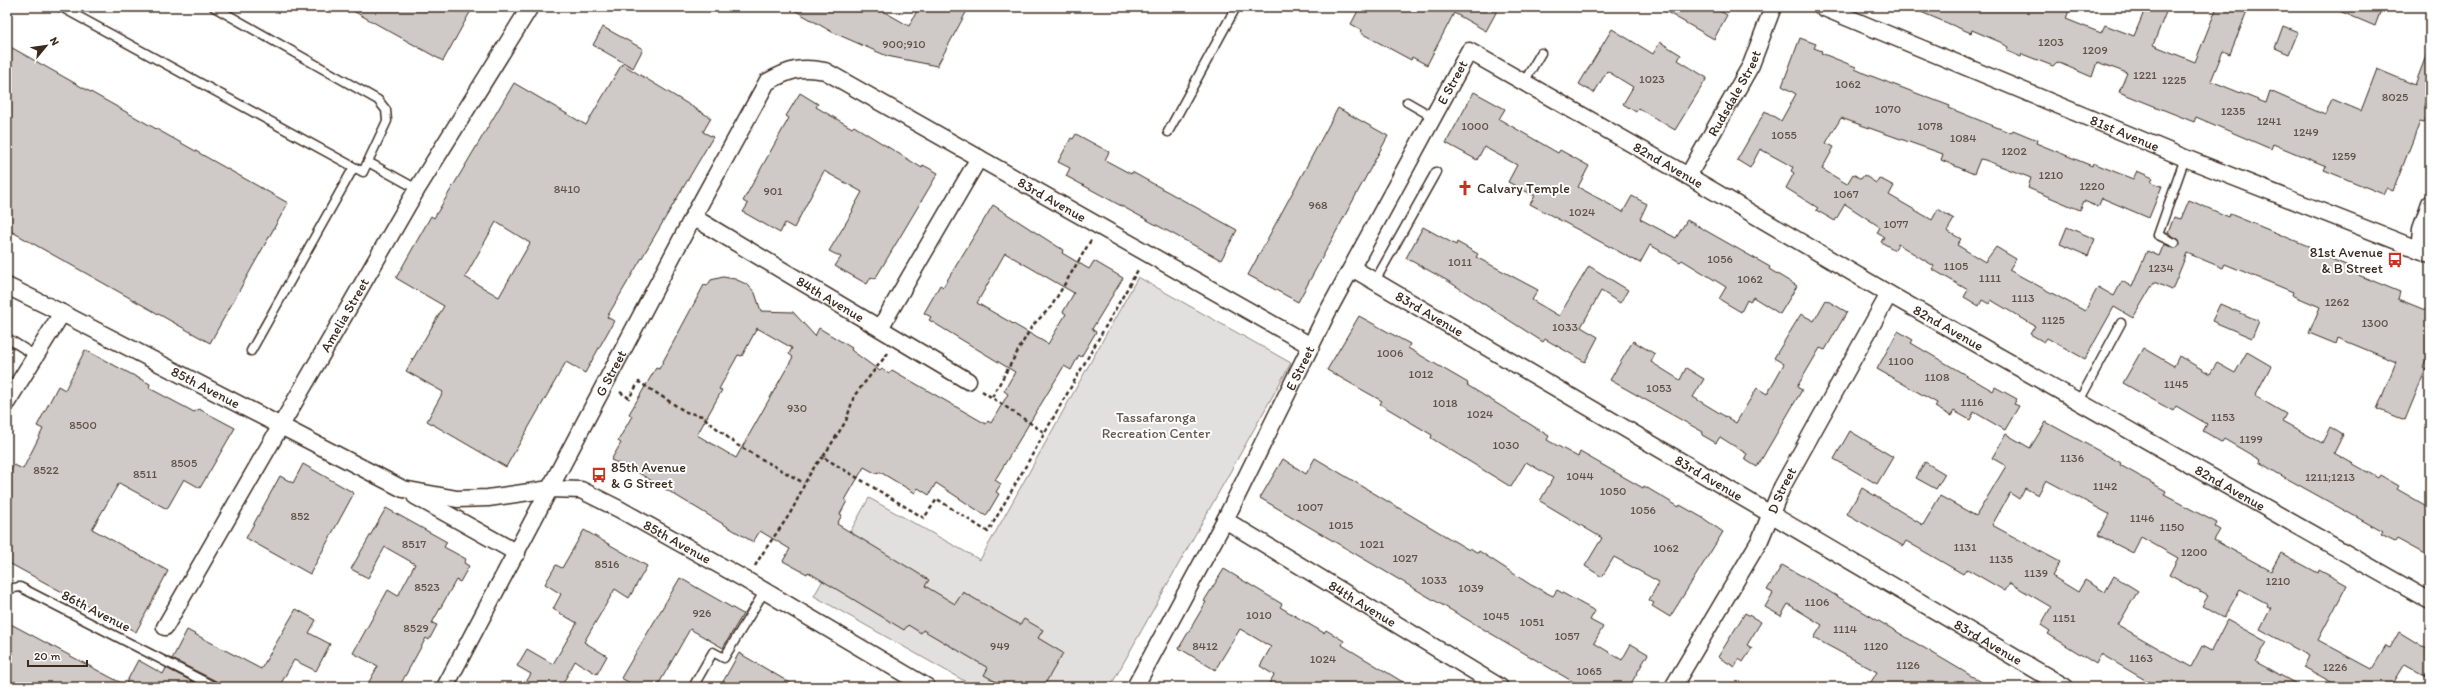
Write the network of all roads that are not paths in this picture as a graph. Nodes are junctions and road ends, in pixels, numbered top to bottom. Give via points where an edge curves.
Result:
1 (61, 7) edge
2 (214, 7) edge
3 (530, 7) edge
4 (1236, 7) edge
5 (1773, 7) edge
6 (1822, 7) edge
7 (1469, 52) joint
8 (1541, 53) dead end
9 (789, 71) joint
10 (1524, 82) junction
11 (1407, 102) dead end
12 (1433, 117) junction
13 (1168, 132) dead end
14 (979, 158) junction
15 (2185, 158) junction
16 (368, 162) junction
17 (354, 167) junction
18 (1436, 172) dead end
19 (1688, 176) junction
20 (417, 189) junction
21 (2430, 203) edge
22 (693, 216) junction
23 (2175, 243) dead end
24 (2424, 252) edge
25 (1352, 268) junction
26 (1374, 281) junction
27 (7, 286) edge
28 (1889, 294) junction
29 (62, 313) junction
30 (2121, 323) dead end
31 (880, 328) junction
32 (7, 338) edge
33 (1311, 346) junction
34 (251, 351) dead end
35 (36, 356) junction
36 (968, 381) road end
37 (2078, 401) junction
38 (7, 402) edge
39 (279, 426) junction
40 (403, 489) junction
41 (550, 489) junction
42 (1771, 514) junction
43 (1225, 520) junction
44 (517, 553) junction
45 (7, 589) edge
46 (764, 592) junction
47 (2430, 601) edge
48 (165, 627) dead end
49 (215, 687) edge
50 (445, 687) edge
51 (693, 687) edge
52 (927, 687) edge
53 (1135, 687) edge
54 (1500, 687) edge
55 (1673, 687) edge
56 (2065, 687) edge

1 - 17 lane
2 - 16 lane via 378,100 386,110 387,121
3 - 20 street, Amelia Street
4 - 13 lane
5 - 19 street, Rudsdale Street via 1751,65
6 - 15 street, 81st Avenue
7 - 10 street, 82nd Avenue
7 - 12 street, E Street
8 - 10 lane
9 - 14 street, 83rd Avenue via 807,68 826,71
9 - 22 street, G Street via 767,82
10 - 19 street, 82nd Avenue
11 - 12 lane
12 - 25 street, E Street
14 - 31 street
14 - 33 street, 83rd Avenue
15 - 23 lane via 2158,235
15 - 24 street, 81st Avenue
16 - 17 lane via 363,172
16 - 20 lane
17 - 34 lane
18 - 26 lane
19 - 28 street, 82nd Avenue
20 - 39 street, Amelia Street
21 - 24 street via 2420,229
22 - 31 street, 84th Avenue
22 - 41 street, G Street
25 - 26 street, 83rd Avenue
25 - 33 street, E Street
26 - 42 street, 83rd Avenue
27 - 29 street, 85th Avenue
28 - 37 street, 82nd Avenue
28 - 42 street, D Street via 1782,487
29 - 35 street
29 - 39 street, 85th Avenue
30 - 37 lane
31 - 36 street, 84th Avenue
32 - 35 lane
33 - 43 street, E Street
35 - 38 street
37 - 47 street, 82nd Avenue
39 - 40 street, 85th Avenue
39 - 48 street, Amelia Street
40 - 41 street, 85th Avenue via 457,499 488,498
40 - 44 street, 85th Avenue
41 - 44 street, G Street
41 - 46 street, 85th Avenue via 581,490
42 - 55 street, D Street via 1760,540
42 - 56 street, 83rd Avenue
43 - 53 street, E Street
43 - 54 street, 84th Avenue
44 - 50 street, G Street
45 - 49 lane, 86th Avenue via 20,587
46 - 51 lane via 724,658 713,652
46 - 52 street, 85th Avenue

